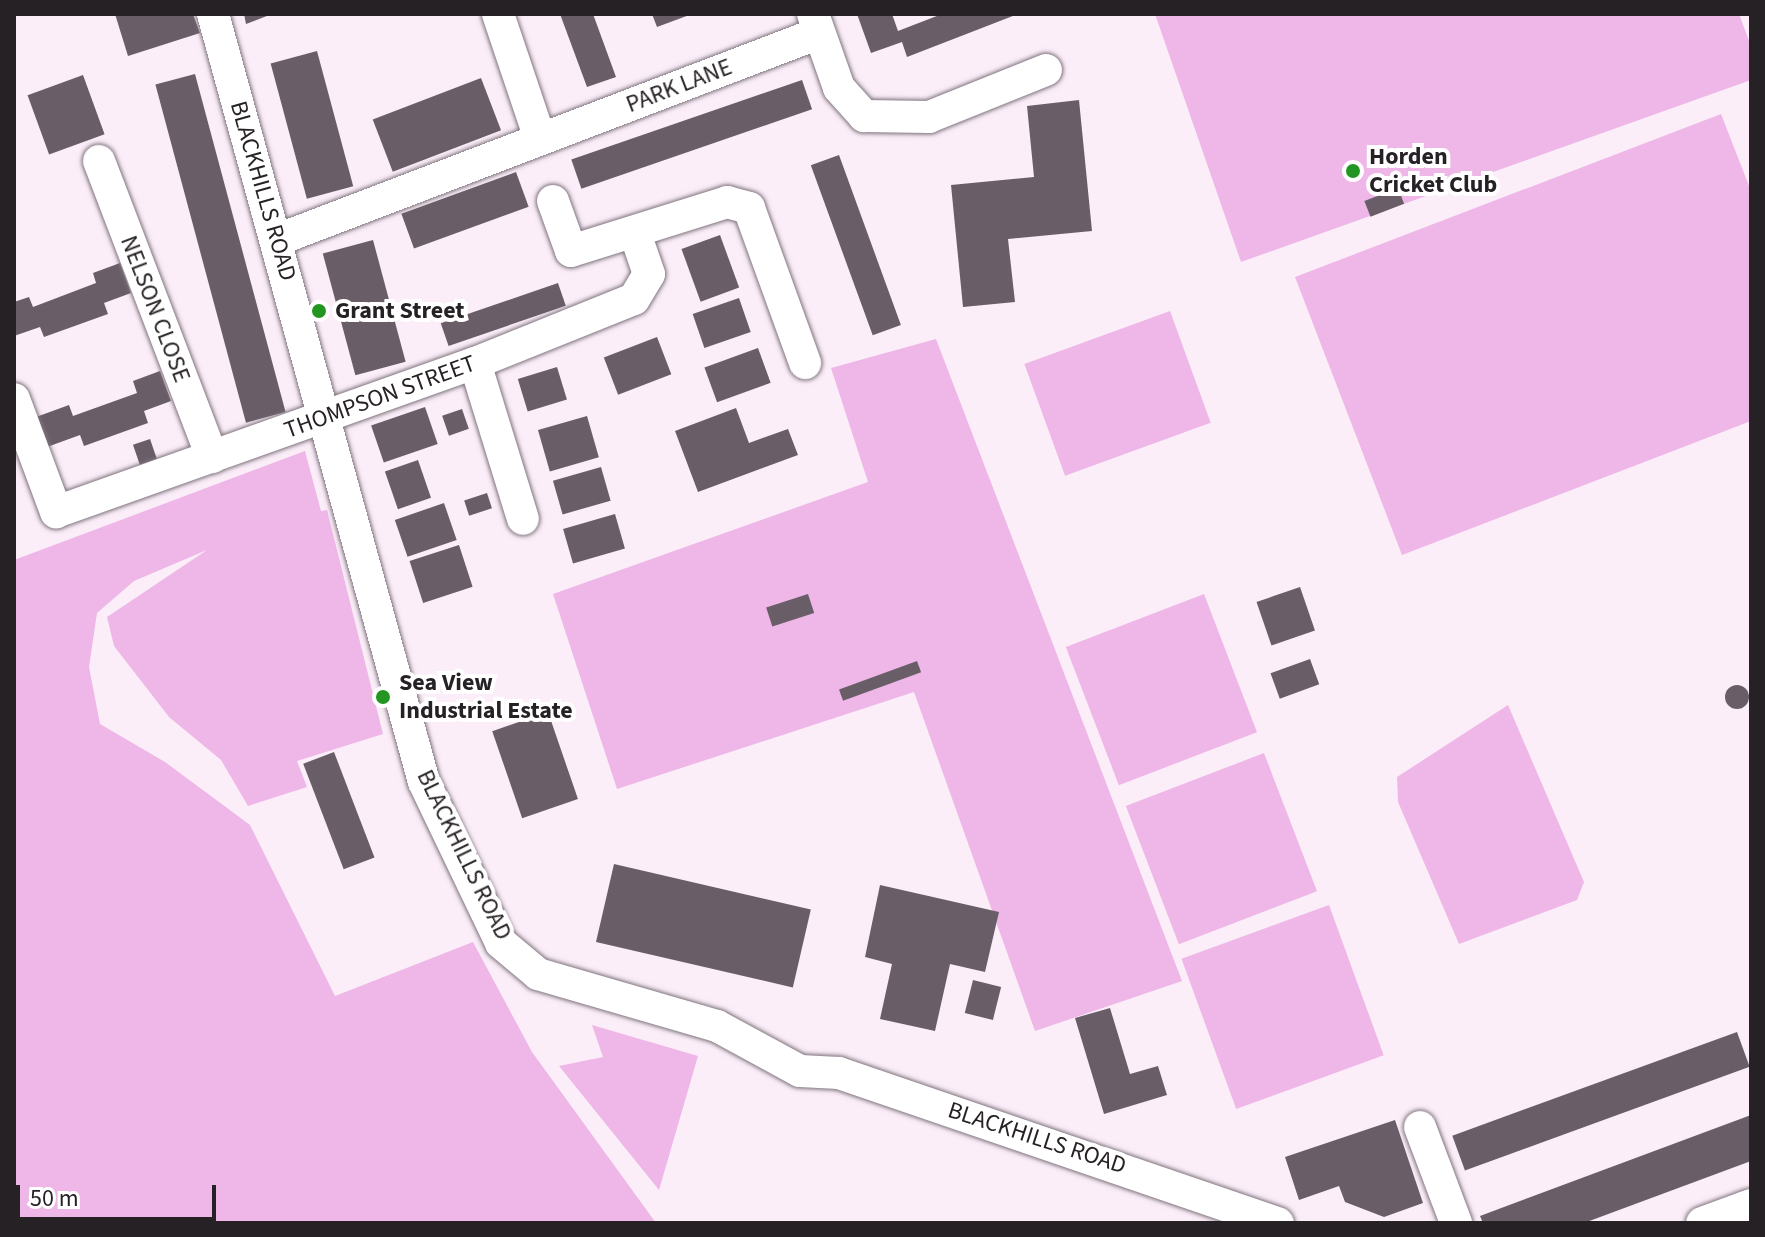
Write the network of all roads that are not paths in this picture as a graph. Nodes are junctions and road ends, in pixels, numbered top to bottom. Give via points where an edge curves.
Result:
1 (213, 14) edge
2 (498, 14) edge
3 (816, 24) edge
4 (1046, 70) dead end
5 (540, 139) junction
6 (99, 161) dead end
7 (553, 201) dead end
8 (635, 233) junction
9 (277, 240) junction
10 (475, 363) junction
11 (805, 363) dead end
12 (14, 399) edge
13 (327, 417) junction
14 (212, 457) junction
15 (523, 519) dead end
16 (1420, 1127) dead end
17 (1751, 1205) edge
18 (1278, 1223) edge
19 (1456, 1223) edge
20 (1702, 1223) edge

1 - 9 street, BLACKHILLS ROAD
2 - 5 street
3 - 4 street, PARK LANE via 839,88 864,116 929,117
3 - 5 street, PARK LANE
5 - 9 street
6 - 14 street, NELSON CLOSE
7 - 8 street via 571,251
8 - 10 street, THOMPSON STREET via 649,274 634,299
8 - 11 street via 727,202 749,208
9 - 13 street, BLACKHILLS ROAD
10 - 13 street, THOMPSON STREET
10 - 15 street
12 - 14 street, THOMPSON STREET via 56,512
13 - 14 street, THOMPSON STREET
13 - 18 street, BLACKHILLS ROAD via 424,782 501,943 538,974 717,1026 800,1071 839,1073
16 - 19 street
17 - 20 street

